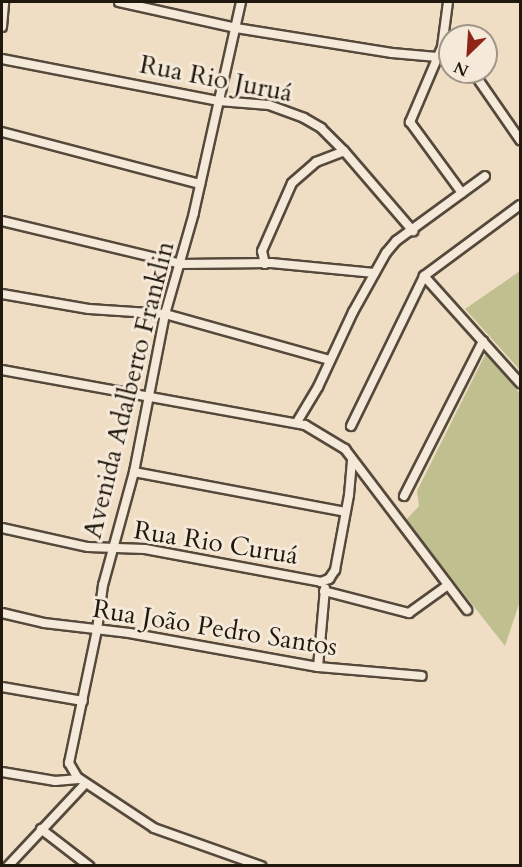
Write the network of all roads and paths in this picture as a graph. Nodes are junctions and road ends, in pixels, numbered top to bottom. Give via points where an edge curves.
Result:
1 (4, 2) edge
2 (119, 2) edge
3 (241, 2) edge
4 (448, 2) edge
5 (445, 24) edge
6 (2, 27) edge
7 (236, 28) junction
8 (437, 57) joint
9 (2, 58) edge
10 (481, 84) edge
11 (219, 101) junction
12 (2, 132) edge
13 (520, 140) edge
14 (344, 151) junction
15 (485, 176) dead end
16 (200, 184) junction
17 (462, 193) junction
18 (520, 205) edge
19 (2, 221) edge
20 (413, 231) junction
21 (181, 264) junction
22 (265, 264) junction
23 (375, 273) junction
24 (424, 276) junction
25 (2, 294) edge
26 (165, 314) junction
27 (483, 341) junction
28 (330, 360) junction
29 (2, 370) edge
30 (520, 383) edge
31 (150, 396) junction
32 (297, 422) junction
33 (351, 426) dead end
34 (352, 459) junction
35 (134, 472) junction
36 (404, 496) dead end
37 (345, 512) junction
38 (2, 528) edge
39 (112, 549) junction
40 (321, 581) junction
41 (448, 585) junction
42 (324, 591) junction
43 (467, 610) dead end
44 (2, 613) edge
45 (97, 630) junction
46 (318, 667) junction
47 (422, 676) dead end
48 (2, 687) edge
49 (82, 701) junction
50 (2, 772) edge
51 (82, 782) junction
52 (41, 829) junction
53 (8, 866) edge
54 (89, 866) edge
55 (261, 866) edge

1 - 6 street
2 - 7 street
3 - 7 street, Avenida Adalberto Franklin
4 - 5 street
7 - 8 street
7 - 11 street, Avenida Adalberto Franklin
8 - 17 street via 410,122
9 - 11 street, Rua Rio Juruá
10 - 13 street
11 - 14 street, Rua Rio Juruá via 269,105 286,111 321,128
11 - 16 street, Avenida Adalberto Franklin
12 - 16 street
14 - 20 street, Rua Rio Juruá
14 - 22 street via 316,162 292,183 262,251
15 - 17 street
16 - 21 street, Avenida Adalberto Franklin
17 - 20 street
18 - 24 street
19 - 21 street
20 - 23 street via 390,248
21 - 22 street
21 - 26 street, Avenida Adalberto Franklin
22 - 23 street
23 - 28 street
24 - 27 street
24 - 33 street
25 - 26 street via 98,310
26 - 28 street
26 - 31 street, Avenida Adalberto Franklin
27 - 30 street
27 - 36 street
28 - 32 street
29 - 31 street
31 - 32 street
31 - 35 street, Avenida Adalberto Franklin
32 - 34 street via 340,445
34 - 37 street
34 - 41 street
35 - 37 street
35 - 39 street, Avenida Adalberto Franklin
37 - 40 street via 335,570
38 - 39 street, Rua Rio Curuá
39 - 40 street, Rua Rio Curuá via 145,549
39 - 45 street, Avenida Adalberto Franklin
40 - 42 street
41 - 42 street via 410,613
41 - 43 street
42 - 46 street
44 - 45 street, Rua João Pedro Santos
45 - 46 street, Rua João Pedro Santos
45 - 49 street, Avenida Adalberto Franklin
46 - 47 street, Rua João Pedro Santos
48 - 49 street
49 - 51 street, Avenida Adalberto Franklin via 69,763
50 - 51 street
51 - 52 street
51 - 55 street via 154,828
52 - 53 street
52 - 54 street

